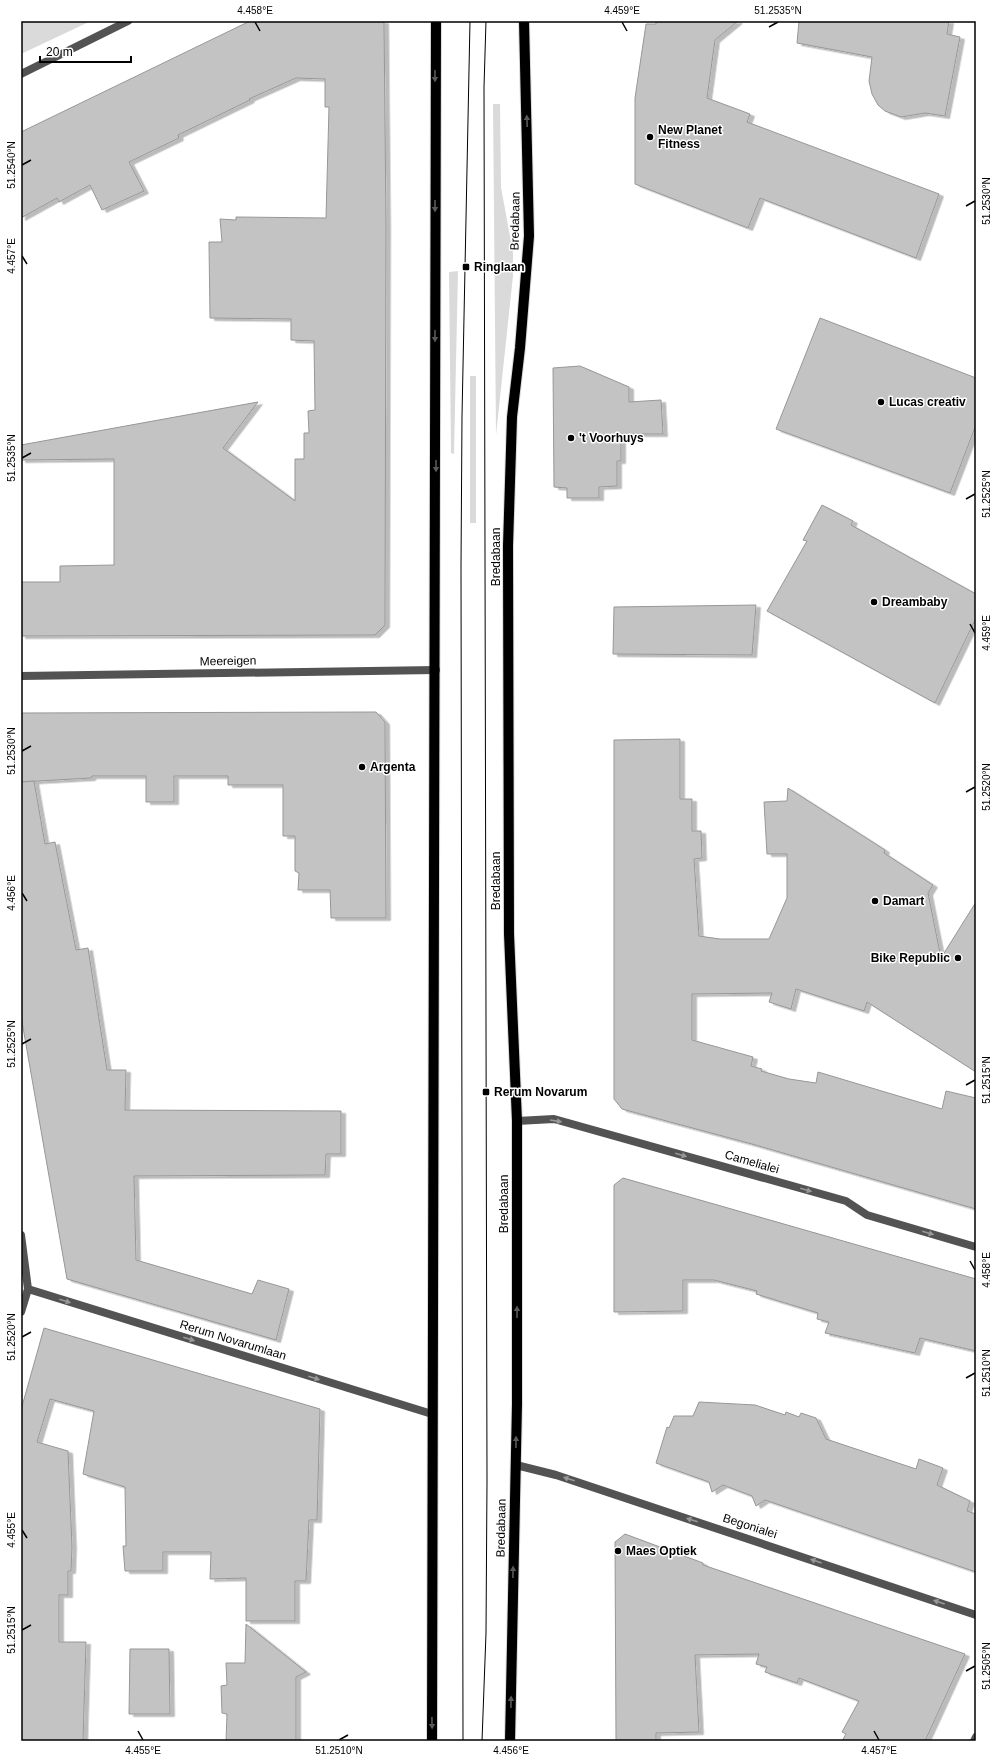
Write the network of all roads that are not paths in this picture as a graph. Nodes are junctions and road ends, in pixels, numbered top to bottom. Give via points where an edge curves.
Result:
1 (128, 21) edge
2 (436, 21) edge
3 (524, 21) edge
4 (21, 74) edge
5 (436, 670) junction
6 (21, 676) edge
7 (517, 1121) junction
8 (21, 1235) edge
9 (976, 1246) edge
10 (28, 1289) junction
11 (21, 1312) edge
12 (432, 1414) junction
13 (516, 1465) junction
14 (976, 1615) edge
15 (976, 1737) edge
16 (432, 1741) edge
17 (510, 1741) edge
18 (974, 1741) edge

1 - 4 street
2 -> 5 main road
7 -> 3 main road, Bredabaan via 509,934 508,546 512,417 529,236
5 - 6 street, Meereigen
5 - 12 main road
7 -> 9 street, Camelialei via 554,1119 846,1201 867,1215
13 -> 7 main road, Bredabaan
8 - 10 street
10 - 11 street
10 -> 12 street, Rerum Novarumlaan
12 -> 16 main road
14 -> 13 street, Begonialei via 556,1475
17 -> 13 main road, Bredabaan
15 - 18 street

